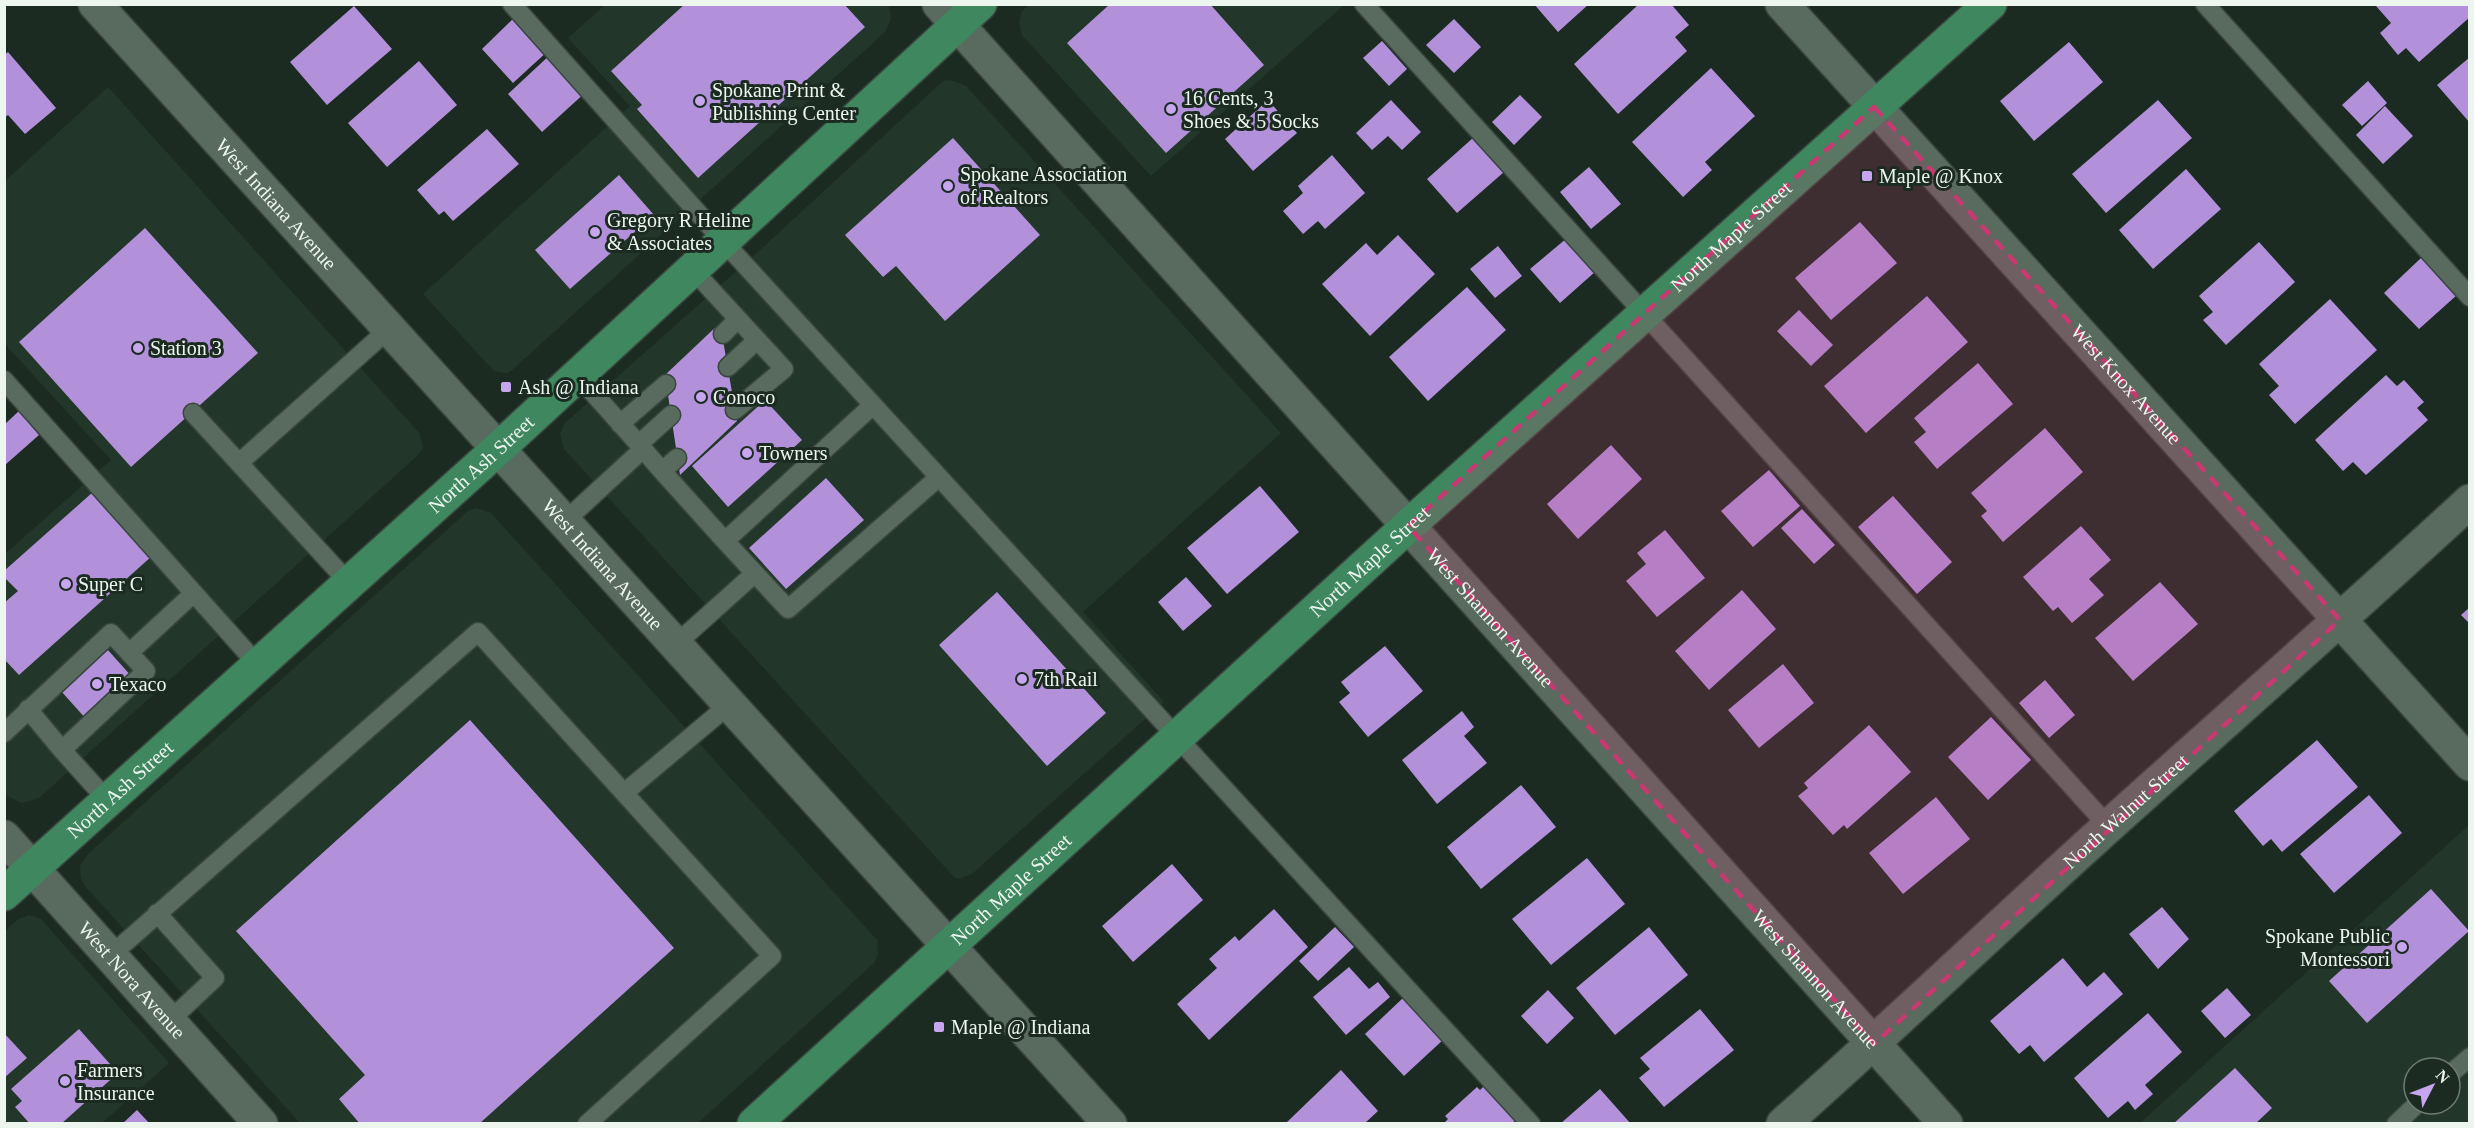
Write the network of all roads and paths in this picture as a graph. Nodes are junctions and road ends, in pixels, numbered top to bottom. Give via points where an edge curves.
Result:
1 (95, 4) edge
2 (512, 4) edge
3 (1364, 4) edge
4 (1782, 4) edge
5 (1990, 4) edge
6 (2205, 4) edge
7 (959, 11) edge
8 (1874, 107) junction
9 (723, 241) junction
10 (693, 270) junction
11 (2469, 297) edge
12 (1643, 315) junction
13 (738, 319) junction
14 (390, 328) junction
15 (723, 334) dead end
16 (758, 340) junction
17 (728, 367) dead end
18 (578, 376) junction
19 (4, 380) edge
20 (666, 384) dead end
21 (873, 405) junction
22 (735, 410) dead end
23 (193, 413) dead end
24 (671, 415) dead end
25 (620, 424) junction
26 (641, 447) junction
27 (499, 448) junction
28 (677, 458) dead end
29 (239, 463) junction
30 (662, 471) junction
31 (939, 477) junction
32 (2469, 501) edge
33 (564, 521) junction
34 (1408, 526) junction
35 (725, 541) junction
36 (754, 574) junction
37 (349, 584) junction
38 (194, 593) junction
39 (2340, 620) junction
40 (676, 644) junction
41 (129, 653) junction
42 (258, 665) junction
43 (730, 704) junction
44 (28, 709) junction
45 (4, 733) edge
46 (1178, 739) junction
47 (62, 750) junction
48 (2469, 764) edge
49 (624, 794) junction
50 (108, 801) junction
51 (2109, 827) junction
52 (4, 837) edge
53 (33, 868) junction
54 (4, 894) edge
55 (157, 913) junction
56 (948, 945) junction
57 (111, 955) junction
58 (169, 1021) junction
59 (1874, 1044) junction
60 (261, 1124) edge
61 (587, 1124) edge
62 (754, 1124) edge
63 (1110, 1124) edge
64 (1531, 1124) edge
65 (1783, 1124) edge
66 (1946, 1124) edge

1 - 14 street, West Indiana Avenue
2 - 9 lane
3 - 12 lane
4 - 8 street, West Knox Avenue
5 - 8 main road, North Maple Street
6 - 11 lane
7 - 9 main road, North Ash Street
7 - 34 street, West Shannon Avenue
8 - 12 main road, North Maple Street
8 - 39 street, West Knox Avenue
9 - 10 main road, North Ash Street
9 - 21 lane
10 - 13 lane
10 - 18 main road, North Ash Street
12 - 34 main road, North Maple Street
12 - 51 lane
13 - 15 lane
13 - 16 lane
14 - 27 street, West Indiana Avenue
14 - 29 lane
16 - 17 lane
16 - 22 lane via 784,369
18 - 25 lane
18 - 27 main road, North Ash Street
19 - 38 lane
20 - 25 lane
21 - 31 lane
21 - 35 lane
23 - 29 lane
24 - 26 lane
25 - 26 lane
26 - 30 lane
26 - 33 lane
27 - 33 street, West Indiana Avenue
27 - 37 main road, North Ash Street
28 - 30 lane
29 - 37 lane
30 - 35 lane
31 - 36 lane via 788,609
31 - 46 lane
32 - 39 street, North Walnut Street
33 - 40 street, West Indiana Avenue
34 - 46 main road, North Maple Street
34 - 59 street, West Shannon Avenue
35 - 36 lane
36 - 40 lane
37 - 42 main road, North Ash Street
38 - 41 lane
38 - 42 lane
39 - 48 street, West Knox Avenue
39 - 51 street, North Walnut Street
40 - 43 street, West Indiana Avenue
41 - 44 lane via 111,633
41 - 47 lane via 146,671
42 - 50 main road, North Ash Street
43 - 49 lane
43 - 56 street, West Indiana Avenue
44 - 45 lane
44 - 47 lane
46 - 56 main road, North Maple Street
46 - 64 lane
47 - 50 lane
49 - 55 lane via 477,632
49 - 61 lane via 772,956
50 - 53 main road, North Ash Street
51 - 59 street, North Walnut Street
52 - 53 street, West Nora Avenue
53 - 54 main road, North Ash Street
53 - 57 street, West Nora Avenue
55 - 57 lane
55 - 58 lane via 215,978
56 - 62 main road, North Maple Street
56 - 63 street, West Indiana Avenue
57 - 58 street, West Nora Avenue
58 - 60 street, West Nora Avenue
59 - 65 street, North Walnut Street
59 - 66 street, West Shannon Avenue

